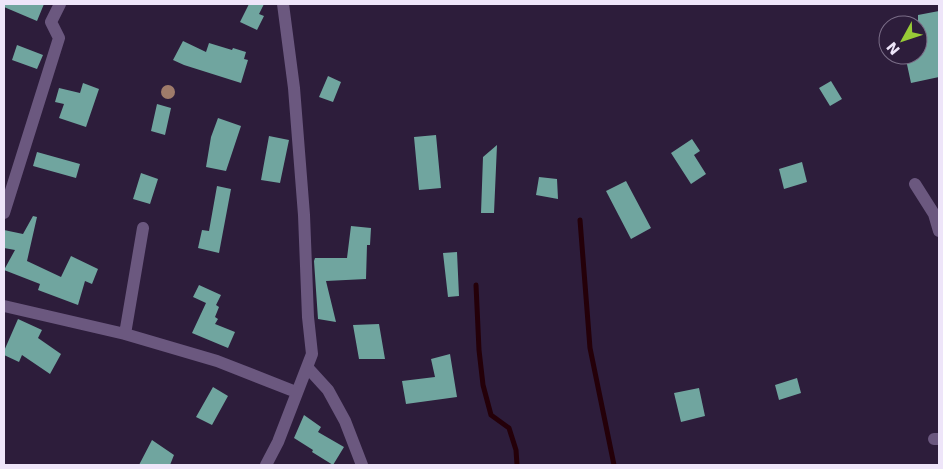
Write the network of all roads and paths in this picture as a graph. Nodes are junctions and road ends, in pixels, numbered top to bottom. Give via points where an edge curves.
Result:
1 (60, 4) edge
2 (283, 4) edge
3 (915, 184) dead end
4 (4, 214) edge
5 (143, 228) dead end
6 (939, 231) edge
7 (4, 306) edge
8 (125, 334) junction
9 (306, 367) junction
10 (296, 392) junction
11 (266, 465) edge
12 (362, 465) edge

1 - 4 street via 51,22 59,38
2 - 9 street via 294,88 304,215 312,354
3 - 6 street via 934,214
5 - 8 street
7 - 8 street
8 - 10 street via 217,361
9 - 10 street
9 - 12 street via 328,390 345,421
10 - 11 street

